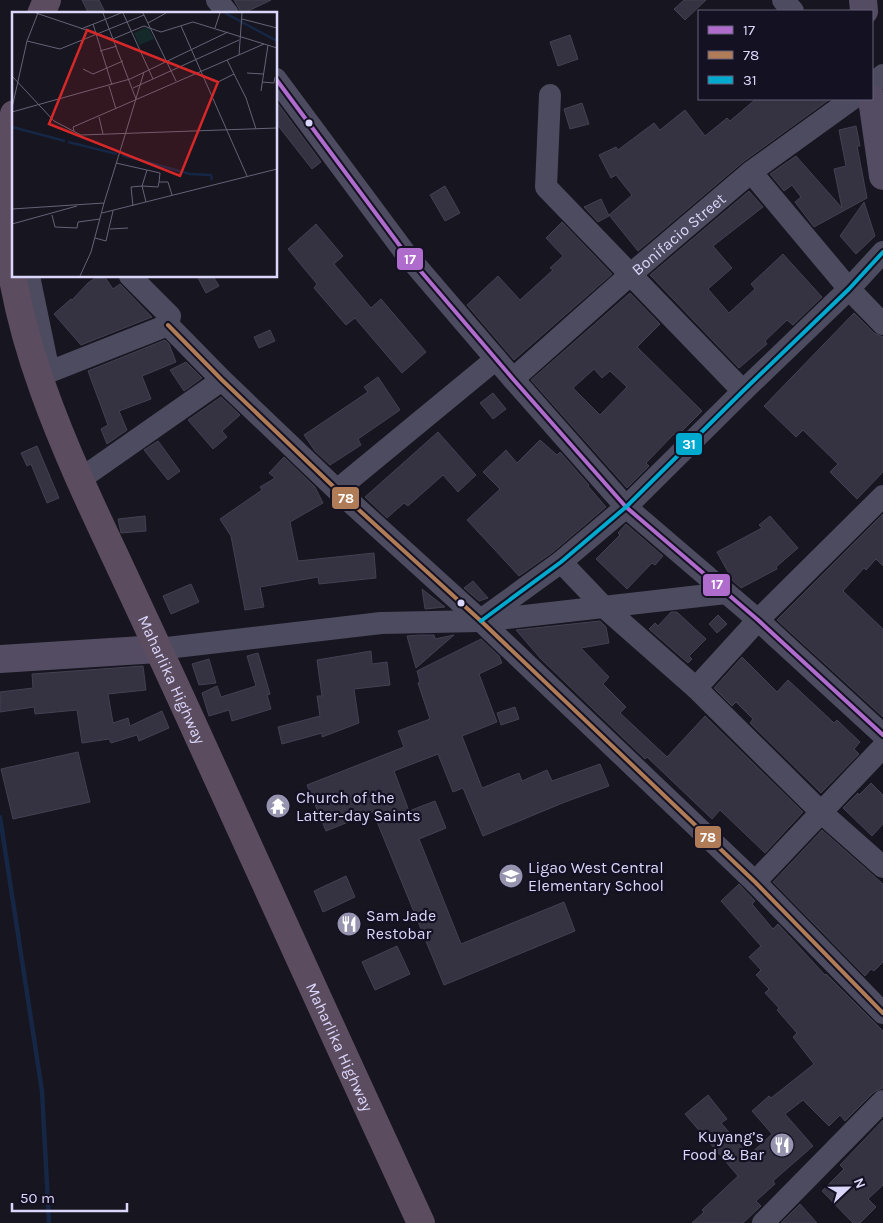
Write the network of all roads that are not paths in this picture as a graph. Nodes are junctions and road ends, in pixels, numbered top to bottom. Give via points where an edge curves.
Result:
1 (47, 0) edge
2 (217, 0) edge
3 (783, 0) edge
4 (792, 10) edge
5 (42, 12) edge
6 (226, 12) edge
7 (883, 75) edge
8 (278, 82) edge
9 (873, 85) edge
10 (873, 87) edge
11 (550, 95) dead end
12 (883, 99) edge
13 (851, 100) edge
14 (872, 100) edge
15 (12, 125) edge
16 (752, 172) junction
17 (883, 176) edge
18 (3, 187) edge
19 (883, 252) edge
20 (12, 269) edge
21 (631, 274) junction
22 (14, 278) edge
23 (29, 278) edge
24 (132, 278) edge
25 (849, 289) junction
26 (883, 324) edge
27 (168, 326) junction
28 (496, 359) junction
29 (514, 379) junction
30 (222, 380) junction
31 (743, 391) junction
32 (79, 480) junction
33 (337, 490) junction
34 (883, 496) edge
35 (626, 507) junction
36 (561, 562) junction
37 (726, 593) junction
38 (604, 607) junction
39 (758, 620) junction
40 (480, 621) junction
41 (158, 649) junction
42 (0, 659) edge
43 (696, 688) junction
44 (883, 735) edge
45 (883, 747) edge
46 (822, 813) junction
47 (883, 867) edge
48 (755, 882) junction
49 (883, 1013) edge
50 (883, 1101) edge
51 (421, 1223) edge
52 (762, 1223) edge

1 - 5 highway
2 - 6 street
3 - 4 street
7 - 9 street
8 - 28 street via 406,254
10 - 12 street
11 - 21 street via 546,187
13 - 16 street, Bonifacio Street
14 - 17 main road
15 - 18 highway, Maharlika Highway
16 - 21 street, Bonifacio Street
16 - 25 street
18 - 20 highway, Maharlika Highway
19 - 25 street
21 - 29 street, Bonifacio Street
21 - 31 street
22 - 32 highway, Maharlika Highway via 24,331
23 - 27 street via 49,372
24 - 27 street via 170,316
25 - 26 street
25 - 31 street
27 - 30 street
28 - 29 street
28 - 33 street
29 - 35 street
30 - 32 street
30 - 33 street
31 - 35 street
32 - 41 highway, Maharlika Highway
33 - 40 street
34 - 39 street
35 - 36 street
35 - 37 street
36 - 38 street
36 - 40 street
37 - 38 street
37 - 39 street
38 - 40 street
38 - 43 street
39 - 43 street
39 - 44 street
40 - 41 street via 381,623
40 - 48 street
41 - 42 main road
41 - 51 highway, Maharlika Highway
43 - 46 street
45 - 46 street
46 - 47 street
46 - 48 street
48 - 49 street
50 - 52 street

